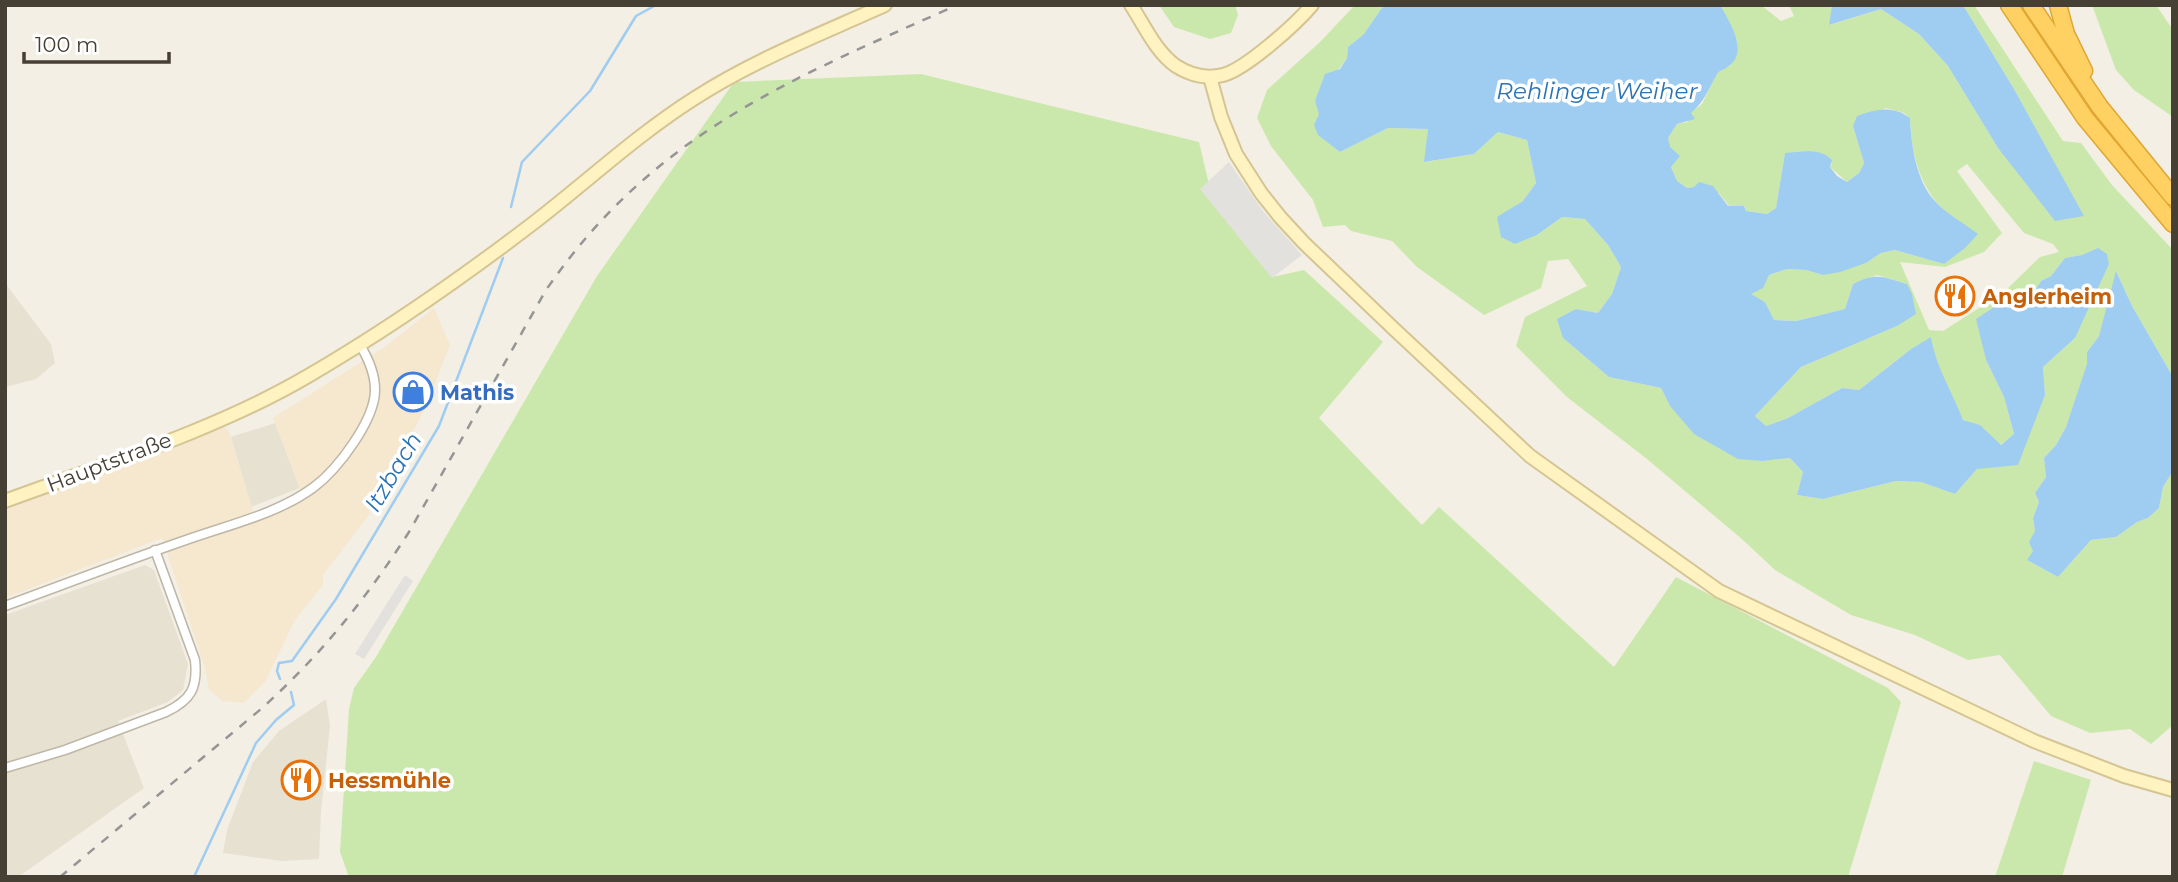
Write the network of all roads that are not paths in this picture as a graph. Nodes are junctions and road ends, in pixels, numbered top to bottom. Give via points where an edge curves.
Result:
1 (885, 5) edge
2 (1131, 5) edge
3 (1312, 5) edge
4 (2008, 5) edge
5 (2031, 5) edge
6 (2058, 5) edge
7 (1210, 77) junction
8 (2100, 107) junction
9 (2173, 197) edge
10 (2173, 224) edge
11 (360, 345) junction
12 (5, 501) edge
13 (155, 550) junction
14 (5, 606) edge
15 (5, 768) edge
16 (2173, 790) edge

1 - 11 main road, Hauptstraße via 697,96 538,220
2 - 7 main road via 1176,66
3 - 7 main road via 1240,67
4 - 10 highway via 2085,118
5 - 8 highway
6 - 8 highway via 2066,34
7 - 16 main road via 1236,154 1280,217 1530,456 1719,591 2034,741
8 - 9 highway
11 - 12 main road, Hauptstraße via 279,393
11 - 13 street via 372,370 373,406 331,471 314,487 269,511
13 - 14 street
13 - 15 street via 194,660 194,689 179,706 166,712

